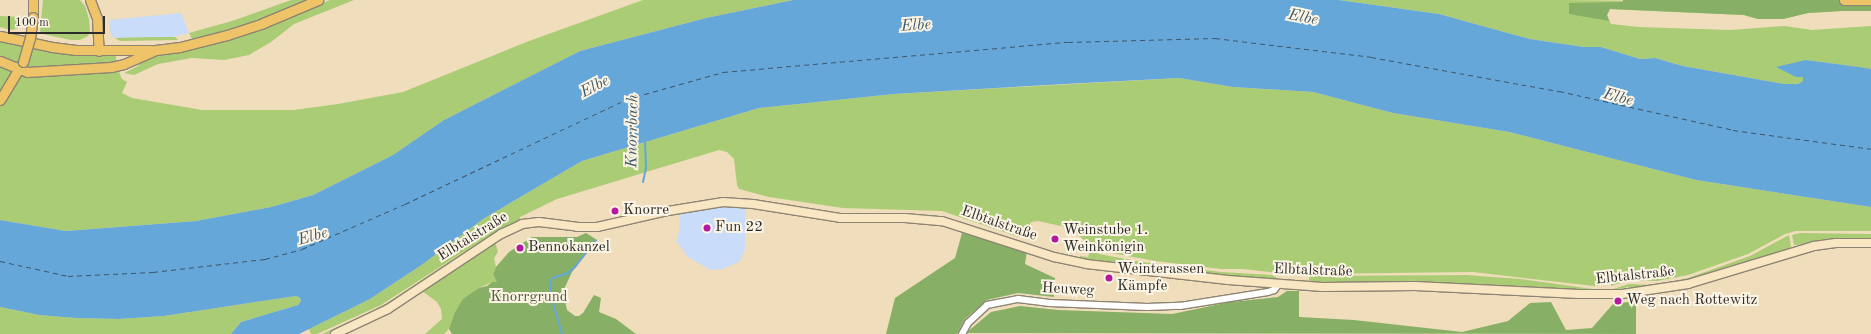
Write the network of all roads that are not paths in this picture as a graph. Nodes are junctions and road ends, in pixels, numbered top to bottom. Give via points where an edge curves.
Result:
1 (33, 0) edge
2 (90, 0) edge
3 (318, 0) edge
4 (1844, 0) edge
5 (1871, 0) edge
6 (0, 36) edge
7 (156, 50) junction
8 (99, 51) junction
9 (0, 61) edge
10 (21, 66) junction
11 (0, 100) edge
12 (1871, 243) edge
13 (1278, 284) junction
14 (335, 334) edge
15 (962, 334) edge

1 - 10 main road, bridge via 30,38
2 - 8 main road via 97,18
3 - 7 main road via 263,23 194,44
4 - 5 main road
6 - 8 main road via 52,47
7 - 8 main road
7 - 10 main road via 111,67 27,72
9 - 10 main road
10 - 11 main road
12 - 13 street, Elbtalstraße via 1814,246 1688,284 1622,294 1423,286
13 - 14 street, Elbtalstraße via 1105,267 1054,258 942,221 840,218 753,204 723,202 668,211 597,228 539,222 522,224 501,234 388,309
13 - 15 street, Heuweg via 1274,290 1268,292 1180,306 1147,307 1018,299 988,305 968,323

